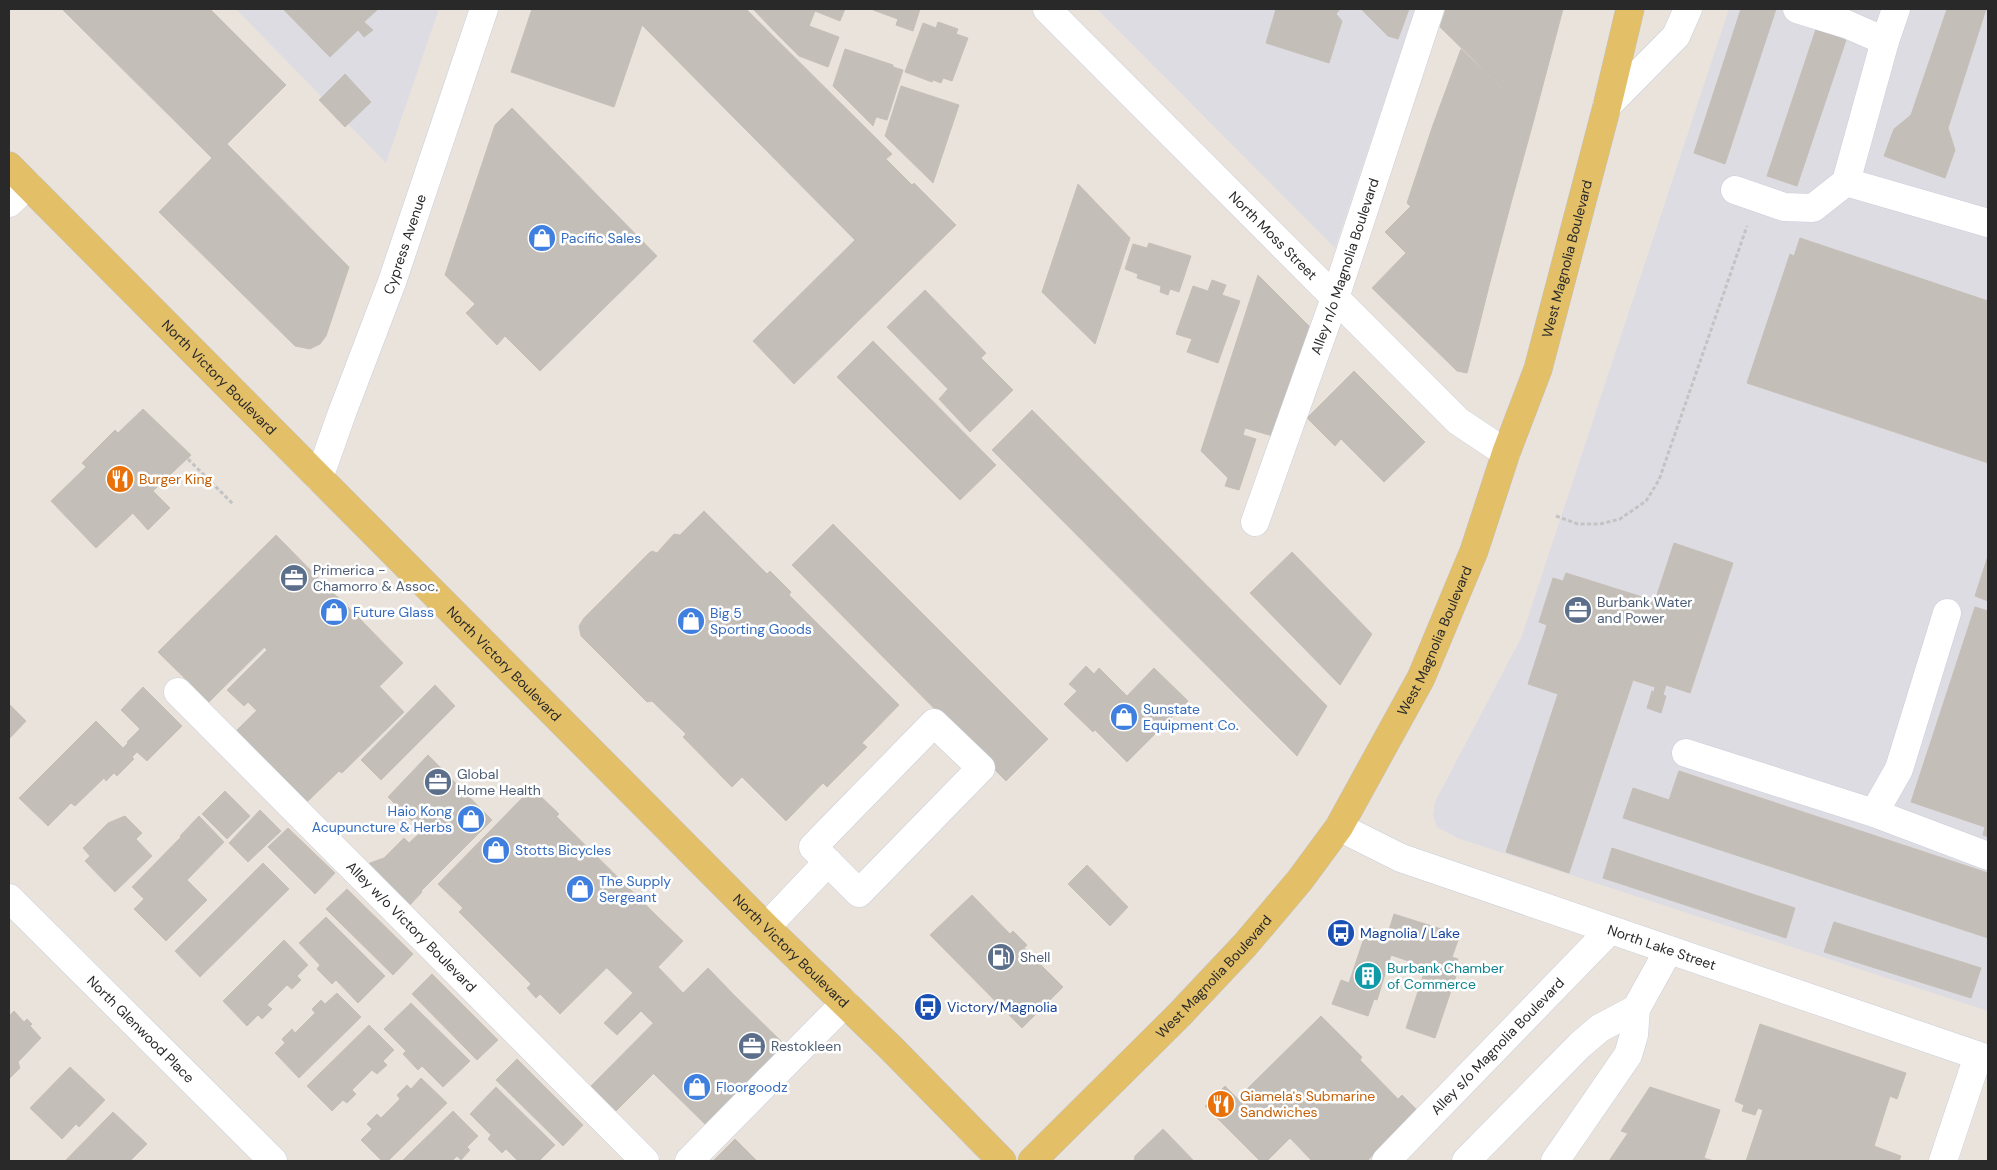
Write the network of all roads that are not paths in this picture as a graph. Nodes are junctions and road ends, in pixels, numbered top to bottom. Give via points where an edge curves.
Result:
1 (484, 9) edge
2 (1047, 9) edge
3 (1430, 9) edge
4 (1630, 9) edge
5 (1688, 9) edge
6 (1797, 9) edge
7 (1896, 9) edge
8 (1885, 40) junction
9 (1607, 106) junction
10 (1846, 182) junction
11 (15, 184) edge
12 (1746, 194) road end
13 (1988, 223) edge
14 (1335, 298) junction
15 (1506, 454) junction
16 (319, 478) junction
17 (1255, 522) dead end
18 (1948, 613) dead end
19 (178, 692) dead end
20 (1686, 753) dead end
21 (1874, 812) junction
22 (1339, 827) junction
23 (1988, 856) edge
24 (828, 862) junction
25 (9, 898) edge
26 (766, 927) junction
27 (1610, 930) junction
28 (1668, 950) junction
29 (845, 1003) junction
30 (1636, 1009) junction
31 (1983, 1058) edge
32 (273, 1161) edge
33 (645, 1161) edge
34 (689, 1161) edge
35 (1002, 1161) edge
36 (1032, 1161) edge
37 (1386, 1161) edge
38 (1466, 1161) edge
39 (1555, 1161) edge
40 (1943, 1161) edge

1 - 16 street, Cypress Avenue via 392,282
2 - 14 street, North Moss Street
3 - 14 street, Alley n/o Magnolia Boulevard
4 - 9 main road, West Magnolia Boulevard
5 - 9 street via 1676,36
6 - 8 street
7 - 8 street
8 - 10 street
9 - 15 main road, West Magnolia Boulevard via 1538,369
10 - 12 street via 1812,208 1784,207
10 - 13 street
11 - 16 main road, North Victory Boulevard
14 - 15 street, North Moss Street via 1458,421
14 - 17 street, Alley n/o Magnolia Boulevard
15 - 22 main road, West Magnolia Boulevard via 1474,551 1421,678
16 - 26 main road, North Victory Boulevard
18 - 21 street via 1899,769
19 - 33 street, Alley w/o Victory Boulevard
20 - 21 street
21 - 23 street
22 - 27 street, North Lake Street via 1401,858
22 - 36 main road, West Magnolia Boulevard via 1300,880 1245,945
24 - 24 street via 859,893 981,768 934,724 813,847
24 - 26 street
25 - 32 street, North Glenwood Place
26 - 29 main road, North Victory Boulevard
27 - 28 street, North Lake Street
27 - 37 street, Alley s/o Magnolia Boulevard
28 - 30 street
28 - 31 street, North Lake Street
29 - 34 street
29 - 35 main road, North Victory Boulevard
30 - 38 street via 1600,1028 1580,1045
30 - 39 street via 1628,1055
31 - 40 street

